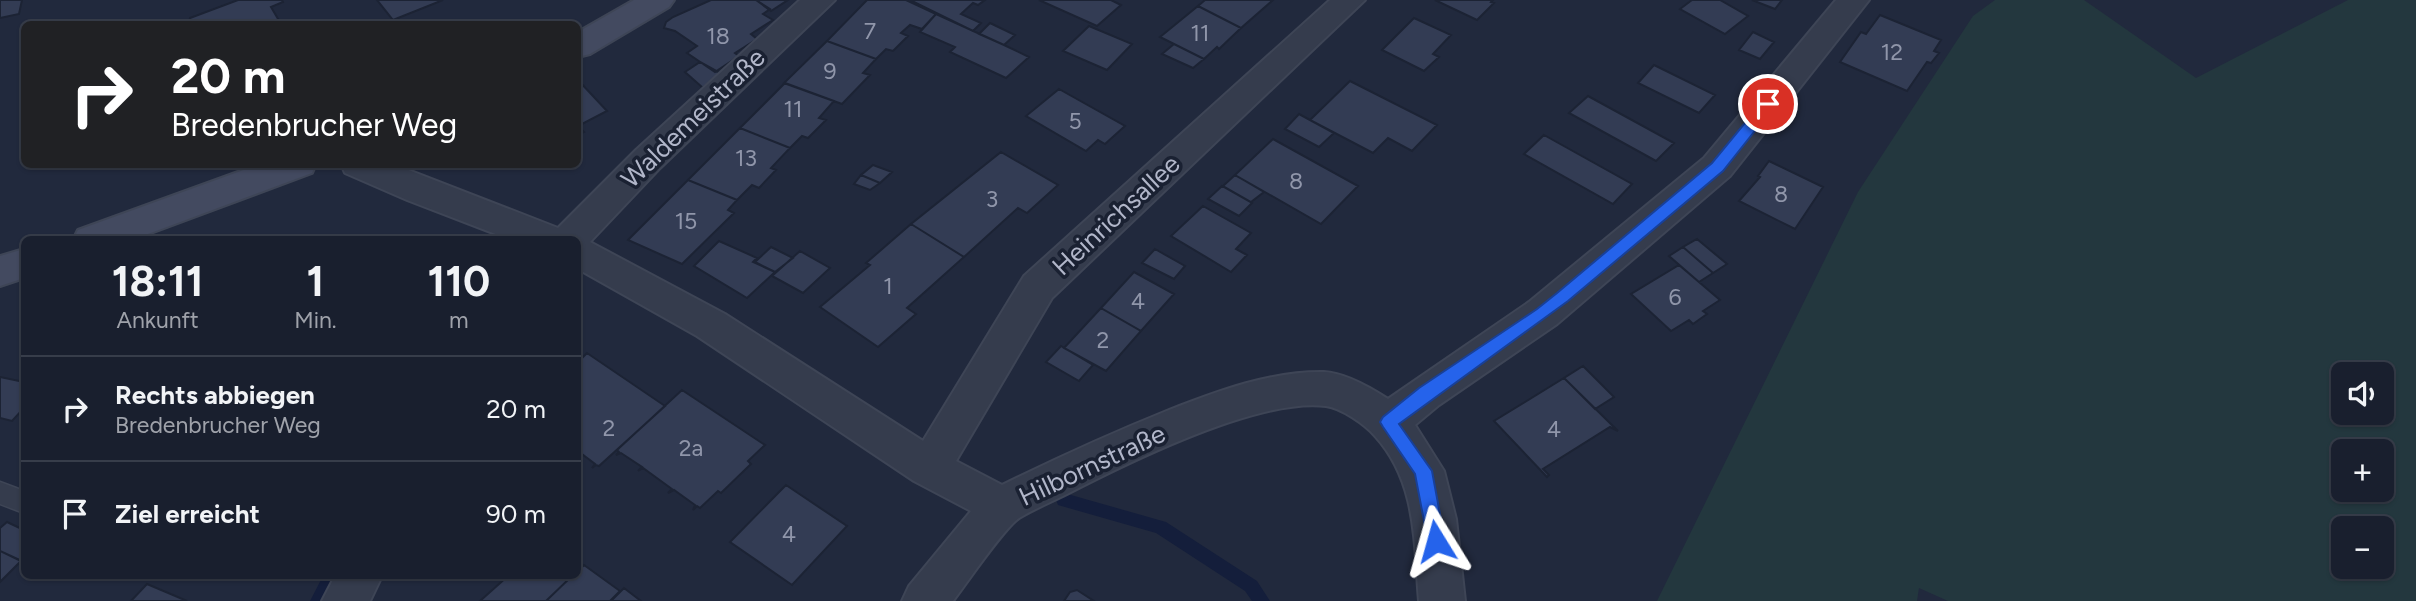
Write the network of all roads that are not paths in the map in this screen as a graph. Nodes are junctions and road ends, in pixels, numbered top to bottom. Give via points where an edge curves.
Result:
1 (658, 0) edge
2 (819, 0) edge
3 (1349, 0) edge
4 (1853, 0) edge
5 (581, 44) edge
6 (288, 168) edge
7 (367, 168) edge
8 (102, 236) edge
9 (540, 236) edge
10 (573, 236) edge
11 (581, 254) edge
12 (21, 265) edge
13 (0, 271) edge
14 (1389, 422) junction
15 (929, 468) junction
16 (0, 493) edge
17 (21, 501) edge
18 (1002, 506) junction
19 (358, 579) edge
20 (345, 601) edge
21 (925, 601) edge
22 (1442, 601) edge

1 - 5 main road
2 - 10 street, Waldemeistraße via 669,139
3 - 15 street, Heinrichsallee via 1038,287
4 - 14 street via 1717,167 1543,313
6 - 8 main road
7 - 9 street
11 - 15 street, Hilbornstraße via 711,325
12 - 13 main road
14 - 18 street, Hilbornstraße via 1357,400 1328,388 1276,392 1210,412 1105,454
14 - 22 street, Hilbornstraße via 1423,471 1434,519
15 - 18 street, Hilbornstraße
16 - 17 lane
18 - 21 street
19 - 20 street

